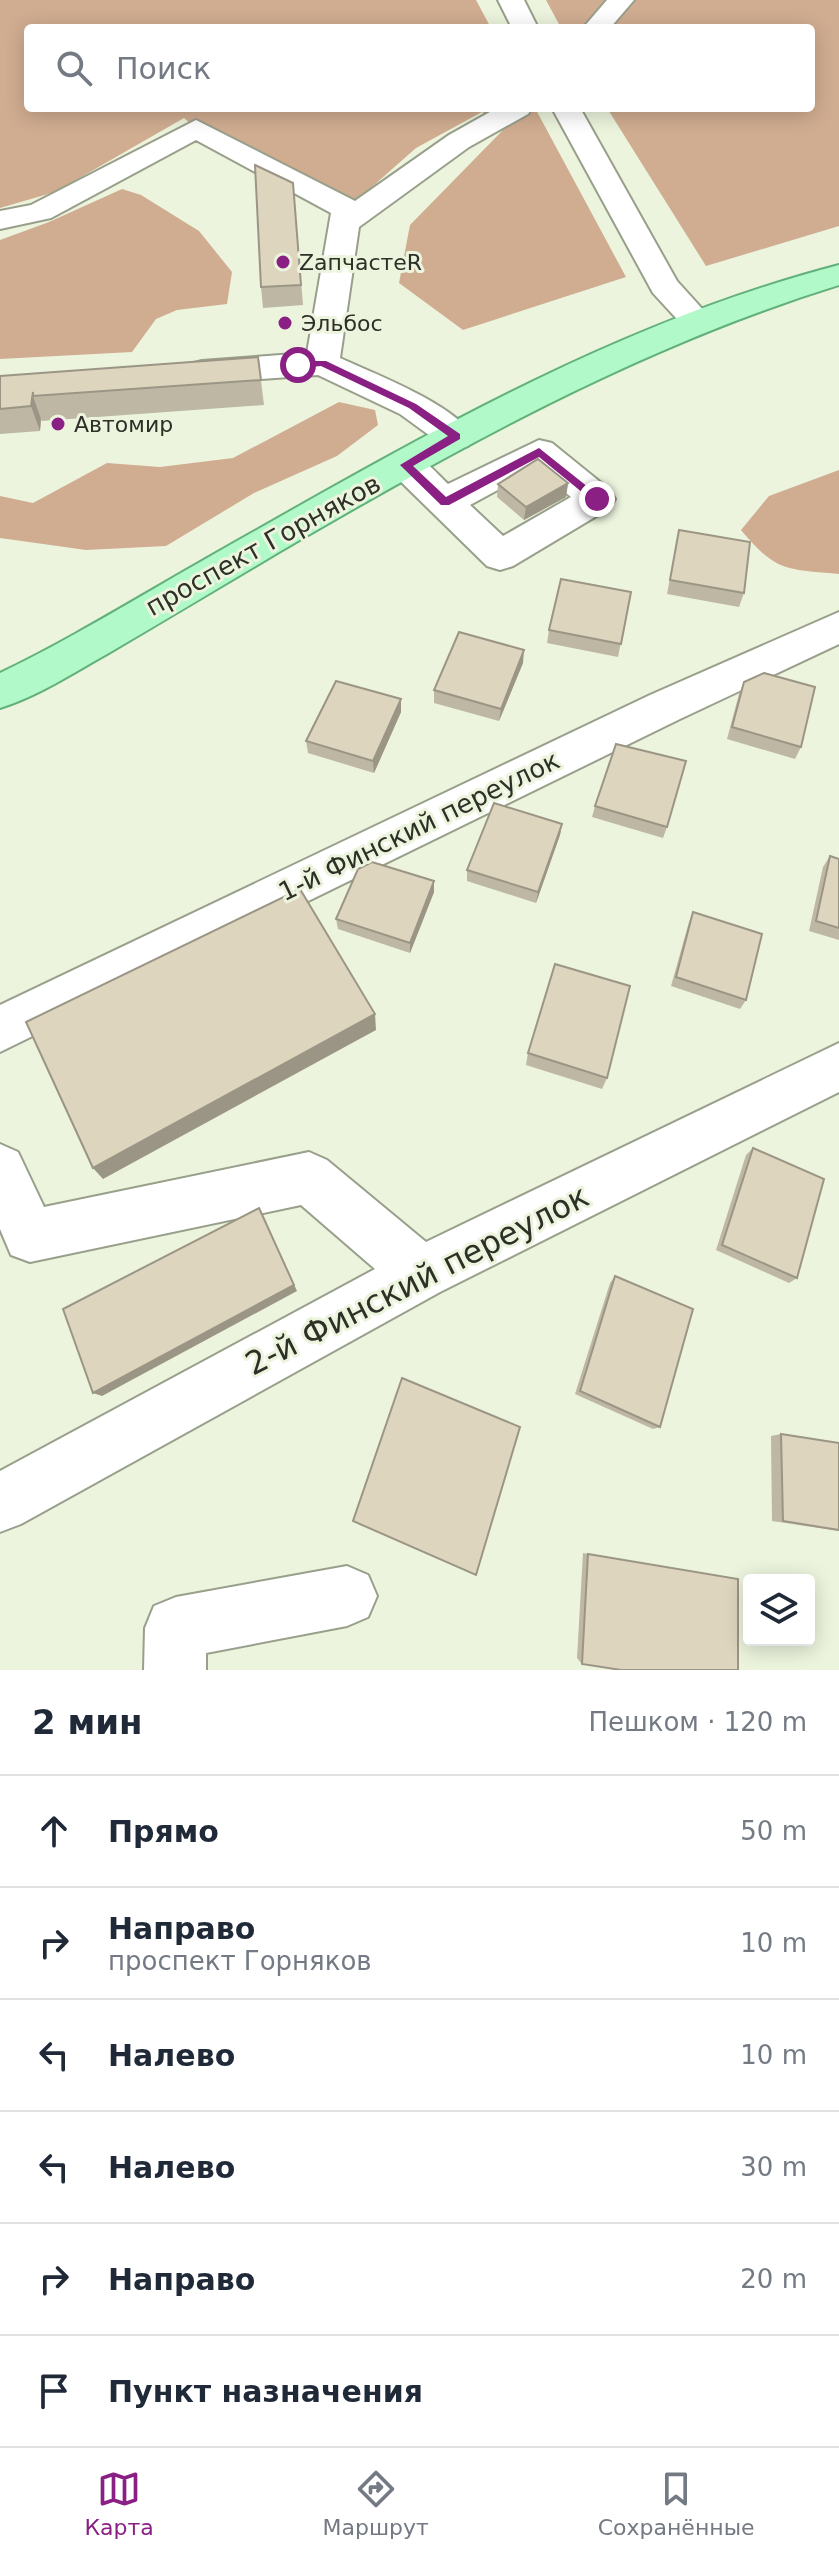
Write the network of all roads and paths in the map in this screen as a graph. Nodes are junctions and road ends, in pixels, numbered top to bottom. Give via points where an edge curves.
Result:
1 (511, 0) edge
2 (621, 0) edge
3 (523, 24) edge
4 (600, 24) edge
5 (511, 112) edge
6 (568, 112) edge
7 (0, 220) edge
8 (345, 223) junction
9 (839, 275) edge
10 (699, 323) junction
11 (322, 363) junction
12 (174, 374) edge
13 (456, 437) junction
14 (406, 465) junction
15 (445, 502) dead end
16 (835, 636) edge
17 (0, 692) edge
18 (0, 1029) edge
19 (839, 1067) edge
20 (0, 1170) edge
21 (421, 1273) junction
22 (0, 1503) edge
23 (347, 1596) dead end
24 (175, 1670) edge

1 - 3 street
2 - 4 street
5 - 8 street via 459,141
6 - 10 street via 664,286
7 - 8 street via 40,212 196,129 347,209
8 - 11 street
9 - 10 main road, проспект Горняков
10 - 13 main road, проспект Горняков via 616,357
11 - 12 street
11 - 13 street via 412,406
13 - 14 main road, проспект Горняков
14 - 15 street
14 - 17 main road, проспект Горняков
16 - 18 street, 1-й Финский переулок via 665,707
19 - 21 street, 2-й Финский переулок
20 - 21 street via 30,1236 309,1178
21 - 22 street, 2-й Финский переулок
23 - 24 street via 176,1628

